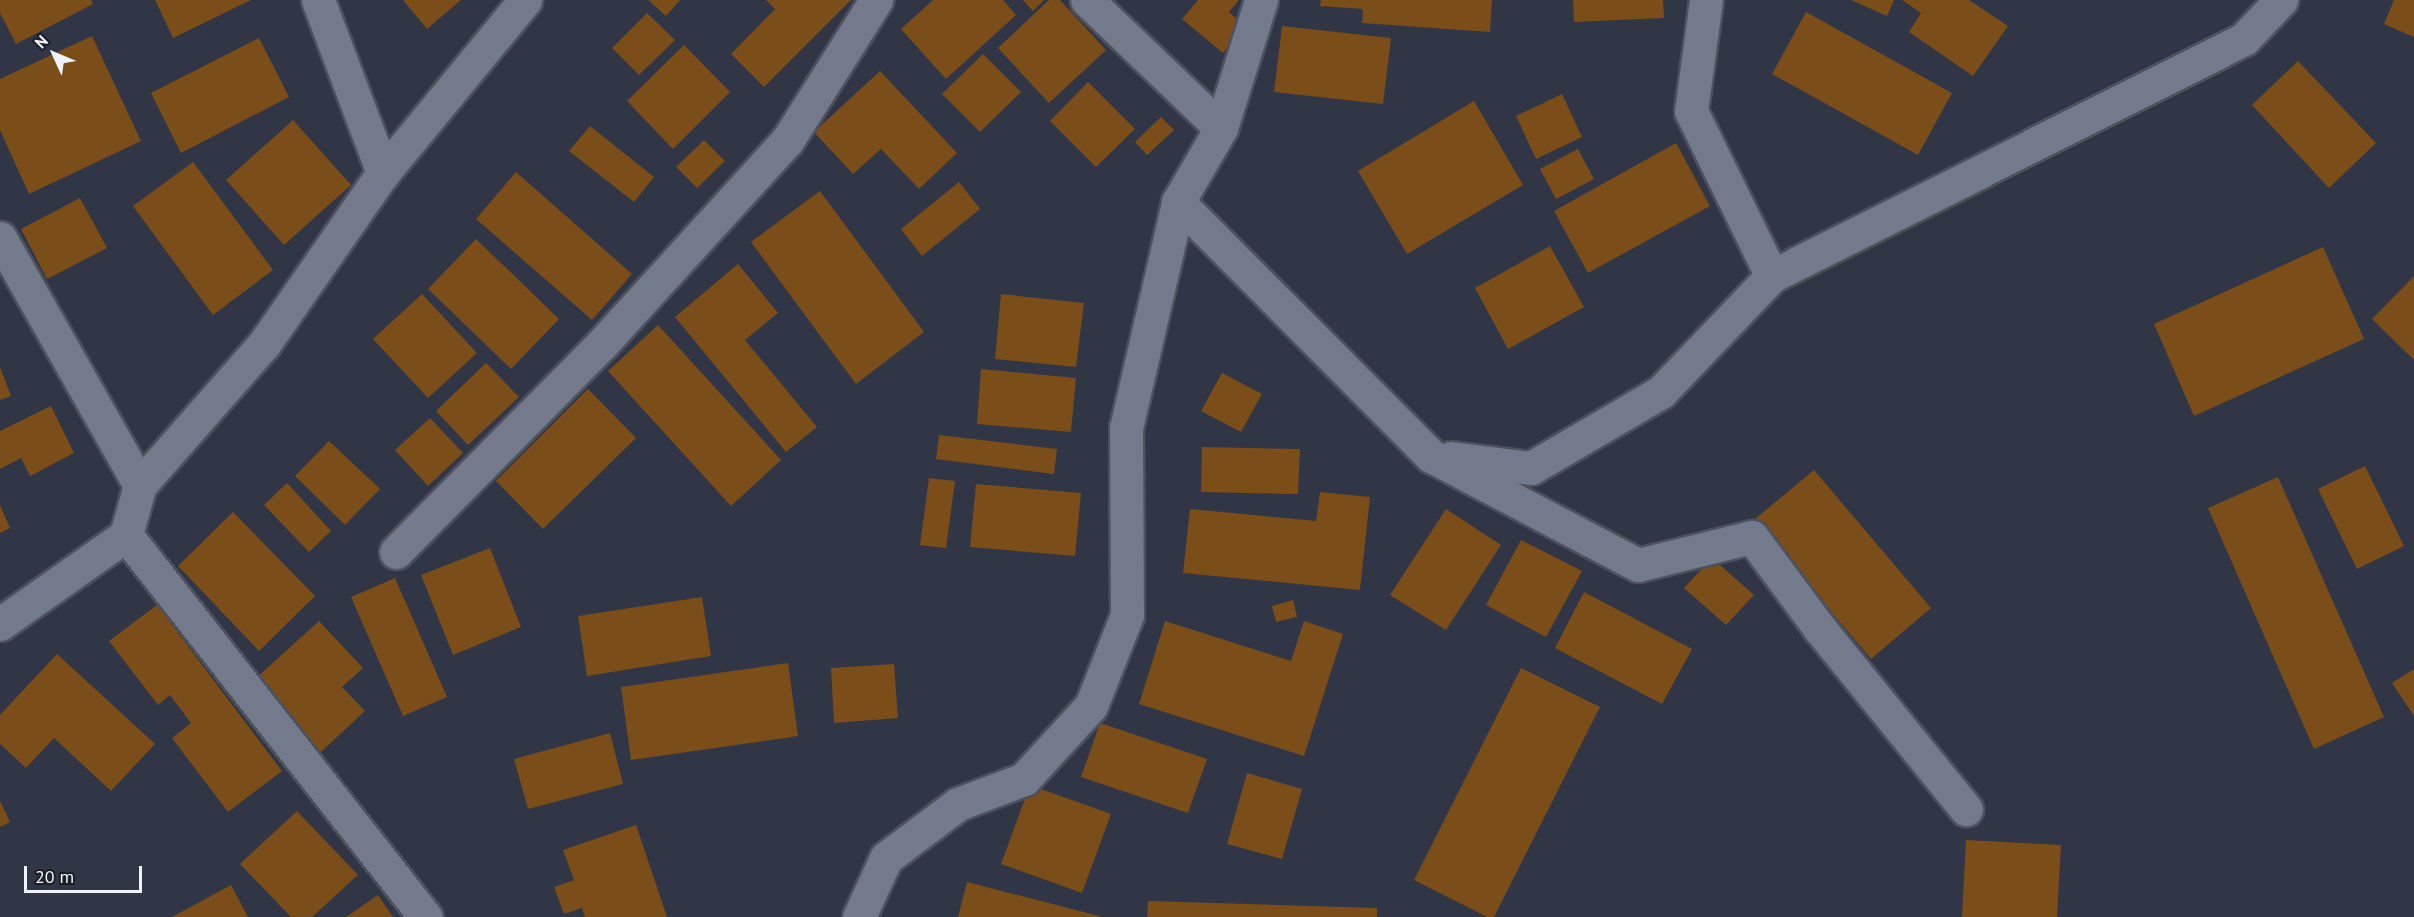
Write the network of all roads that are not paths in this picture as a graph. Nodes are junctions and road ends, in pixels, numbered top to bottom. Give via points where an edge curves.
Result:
1 (318, 0) edge
2 (525, 0) edge
3 (876, 0) edge
4 (1087, 0) edge
5 (1261, 0) edge
6 (1706, 0) edge
7 (2281, 0) edge
8 (1221, 128) junction
9 (382, 173) junction
10 (1179, 202) junction
11 (0, 238) edge
12 (1772, 276) junction
13 (1431, 456) junction
14 (140, 485) junction
15 (126, 534) junction
16 (396, 552) dead end
17 (0, 624) edge
18 (1966, 809) dead end
19 (426, 917) edge
20 (859, 917) edge

1 - 9 street
2 - 9 street
3 - 16 street via 787,141 602,344
4 - 8 street
5 - 8 street
6 - 12 street via 1691,111
7 - 12 street via 2244,39
8 - 10 street
9 - 14 street via 264,344
10 - 13 street
10 - 20 street via 1126,428 1127,615 1091,706 1024,779 958,804 886,858
11 - 14 street
12 - 13 street via 1661,392 1531,468
13 - 18 street via 1638,565 1752,537 1820,629
14 - 15 street
15 - 17 street
15 - 19 street

